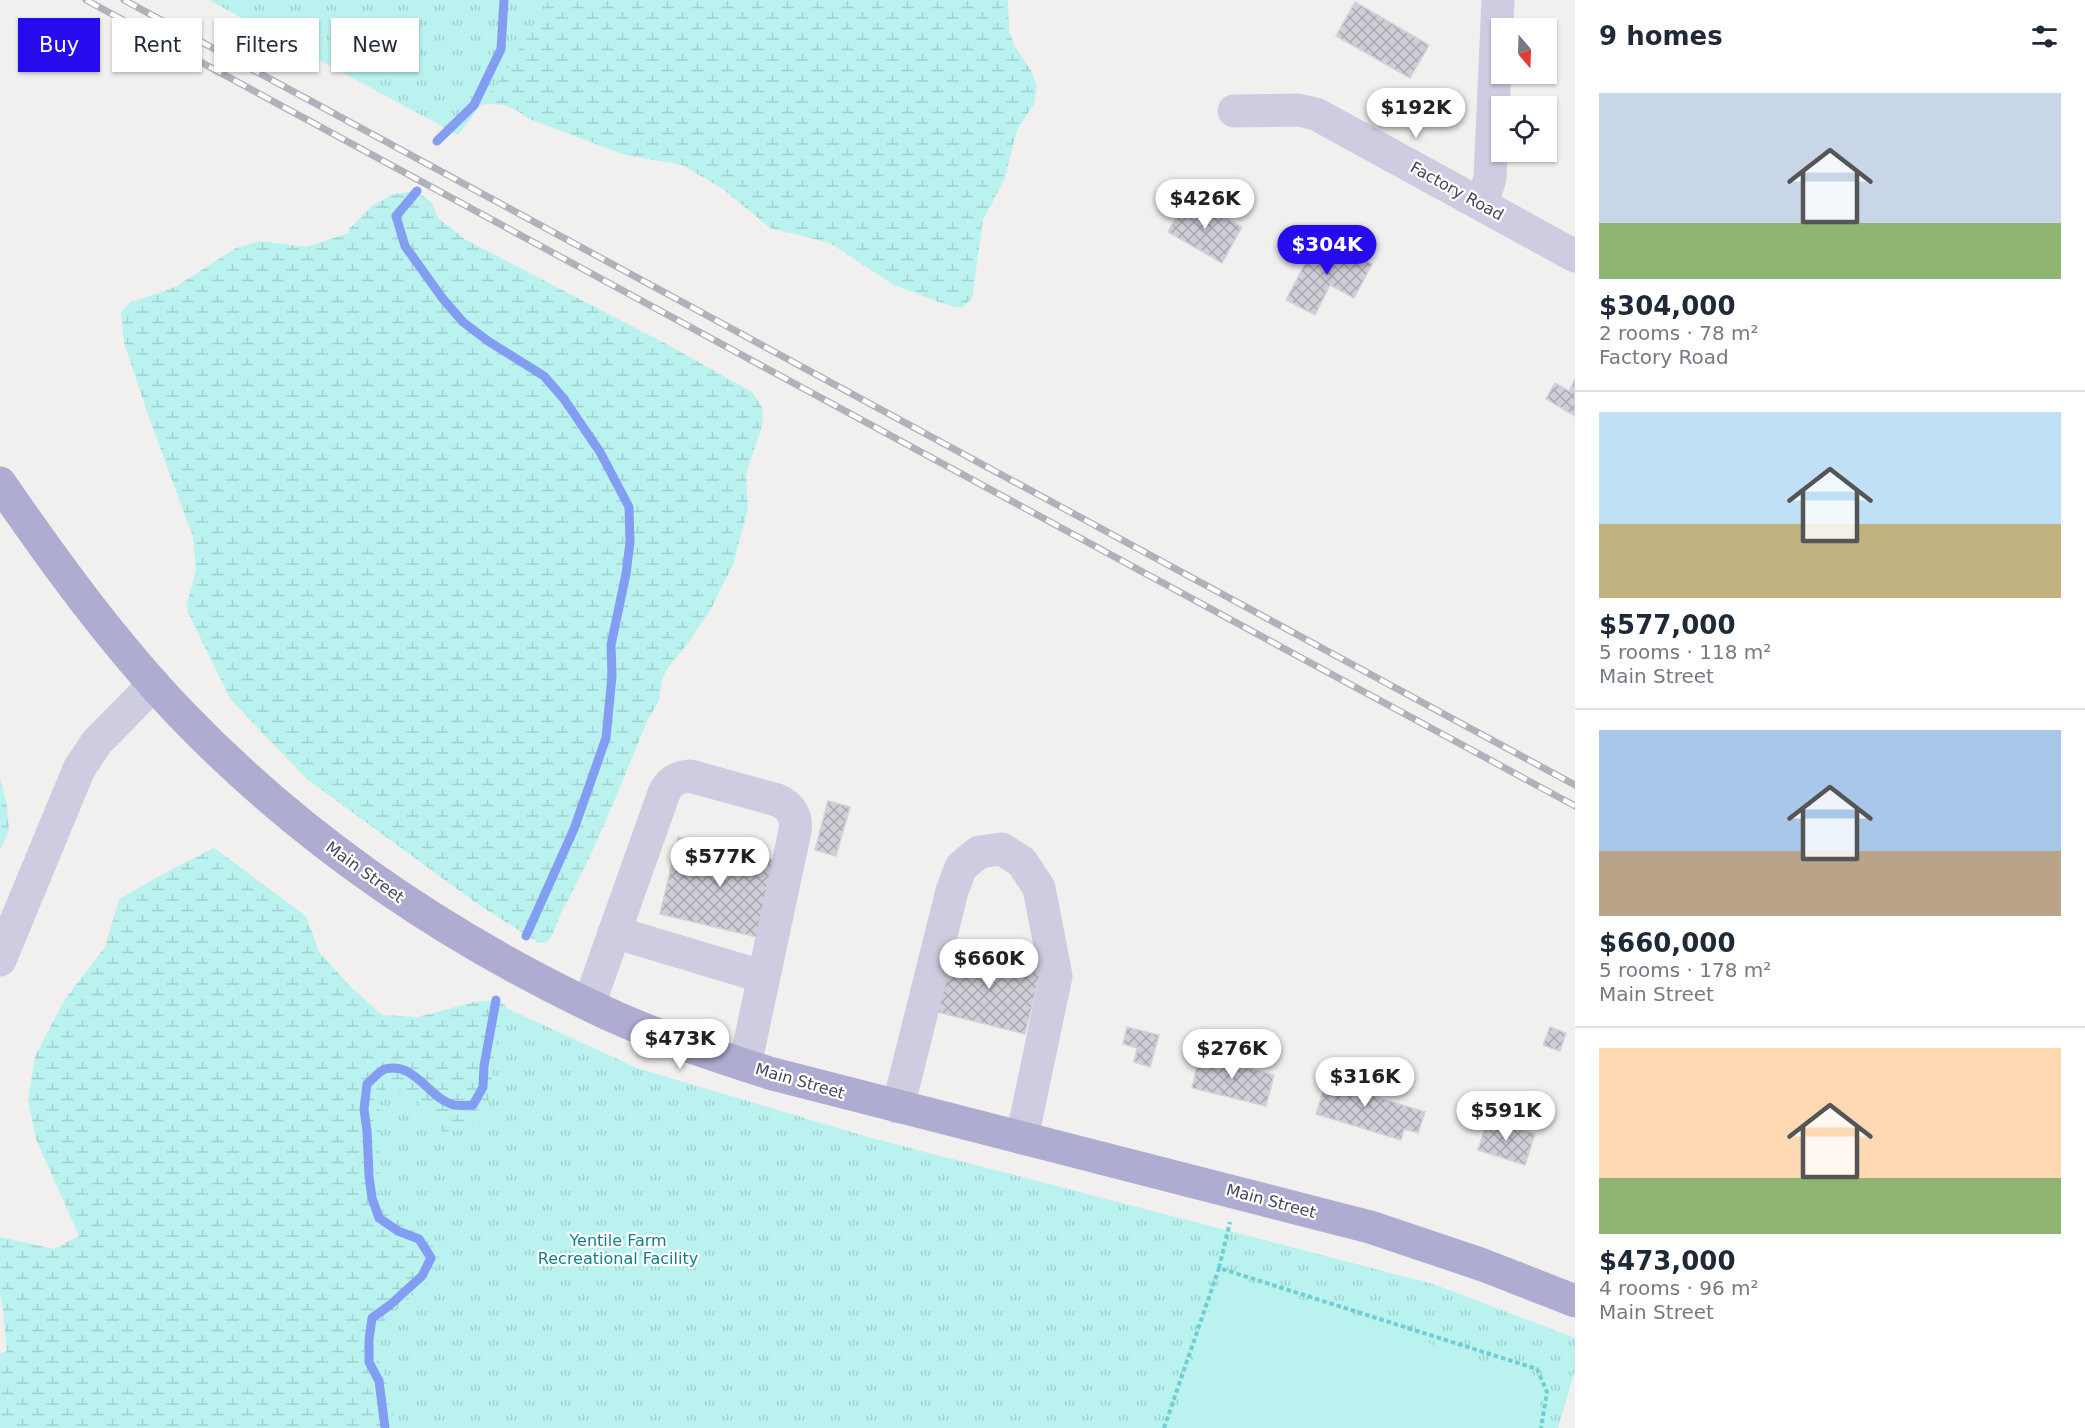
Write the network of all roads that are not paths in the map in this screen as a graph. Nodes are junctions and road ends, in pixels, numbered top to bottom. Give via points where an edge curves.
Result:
1 (1498, 0) edge
2 (1234, 111) dead end
3 (1482, 205) junction
4 (1575, 256) edge
5 (0, 483) edge
6 (154, 684) junction
7 (614, 932) junction
8 (0, 960) edge
9 (764, 977) junction
10 (589, 1004) junction
11 (745, 1065) junction
12 (898, 1107) junction
13 (1022, 1138) junction
14 (1575, 1301) edge

1 - 3 street via 1490,178
2 - 3 street, Factory Road via 1298,110 1316,114
3 - 4 street, Factory Road
5 - 6 main road, Main Street via 96,614
6 - 8 street via 97,742 79,769
6 - 10 main road, Main Street via 257,787 384,888 484,951
7 - 9 street
7 - 9 street via 669,784 690,776 777,800 790,810 796,825
7 - 10 street
9 - 11 street
10 - 11 main road, Main Street via 692,1048
11 - 12 main road, Main Street
12 - 13 main road, Main Street
12 - 13 street via 952,891 962,867 979,852 1002,849 1022,861 1039,888 1056,976
13 - 14 main road, Main Street via 1370,1227

